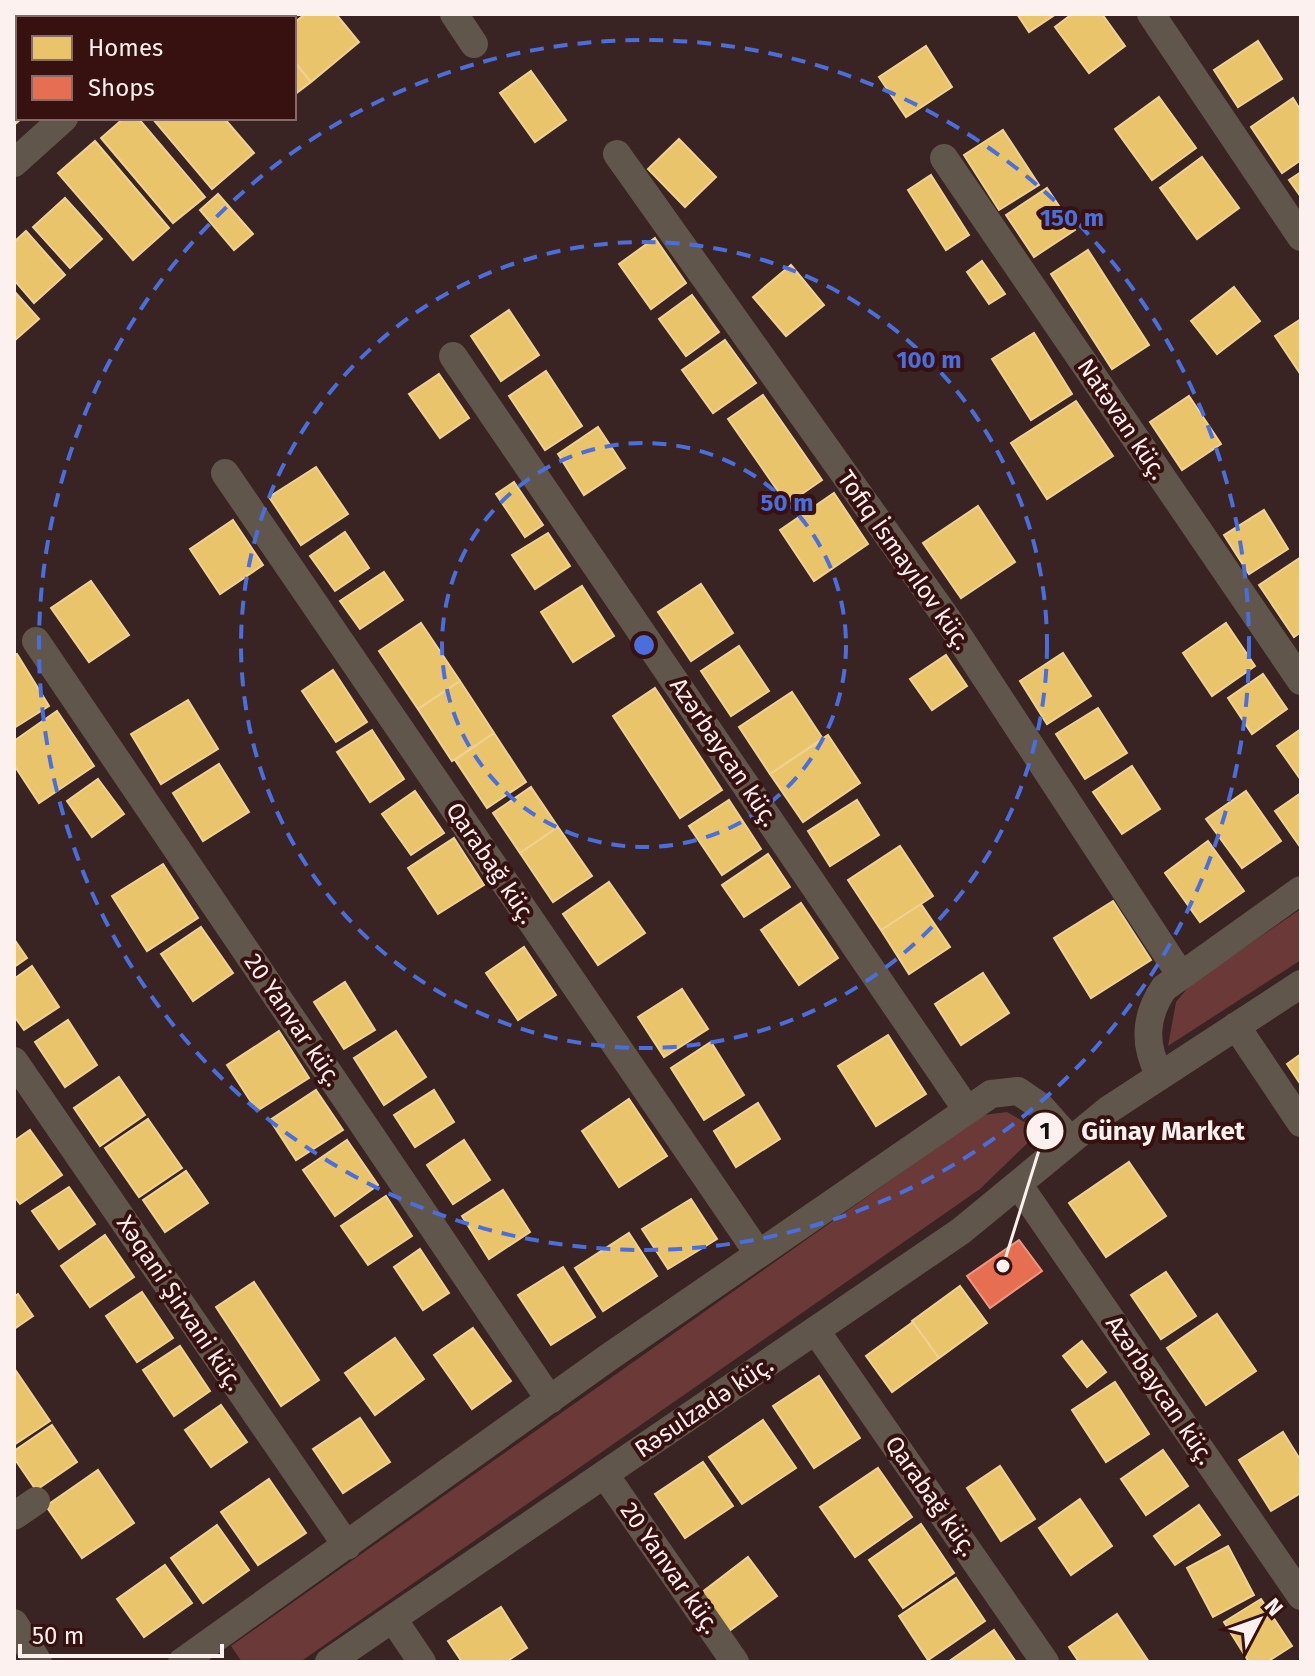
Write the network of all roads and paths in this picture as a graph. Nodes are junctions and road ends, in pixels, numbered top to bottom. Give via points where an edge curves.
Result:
1 (454, 14) edge
2 (1151, 14) edge
3 (474, 44) dead end
4 (62, 120) edge
5 (617, 154) dead end
6 (944, 158) dead end
7 (14, 163) edge
8 (1301, 237) edge
9 (453, 356) dead end
10 (225, 473) dead end
11 (36, 641) dead end
12 (1301, 681) edge
13 (1301, 890) edge
14 (1180, 974) junction
15 (1301, 984) edge
16 (1236, 1026) junction
17 (14, 1061) edge
18 (1159, 1074) junction
19 (967, 1110) junction
20 (1301, 1123) edge
21 (1070, 1140) junction
22 (1018, 1184) junction
23 (758, 1253) junction
24 (816, 1331) junction
25 (550, 1400) junction
26 (605, 1475) junction
27 (347, 1546) junction
28 (1301, 1596) edge
29 (393, 1619) junction
30 (14, 1623) edge
31 (38, 1662) edge
32 (182, 1662) edge
33 (329, 1662) edge
34 (422, 1662) edge
35 (735, 1662) edge
36 (1045, 1662) edge

1 - 3 street
2 - 8 street
4 - 7 street
5 - 14 street, Tofiq İsmayılov küç. via 946,617
6 - 12 street, Natəvan küç.
9 - 19 street, Azərbaycan küç.
10 - 23 street, Qarabağ küç.
11 - 25 street, 20 Yanvar küç.
13 - 14 street
14 - 18 street via 1151,1006 1148,1052
15 - 16 street
16 - 18 street
16 - 20 street
17 - 27 street, Xəqani Şirvani küç.
18 - 21 street, Rəsulzadə küç.
19 - 21 street via 991,1094 1018,1091 1040,1106
19 - 23 street
21 - 22 street, Rəsulzadə küç.
22 - 24 street, Rəsulzadə küç. via 961,1231
22 - 28 street, Azərbaycan küç.
23 - 25 street
24 - 26 street, Rəsulzadə küç.
24 - 36 street, Qarabağ küç.
25 - 27 street
26 - 29 street, Rəsulzadə küç.
26 - 35 street, 20 Yanvar küç.
27 - 32 street
29 - 33 street, Rəsulzadə küç.
29 - 34 street
30 - 31 street

